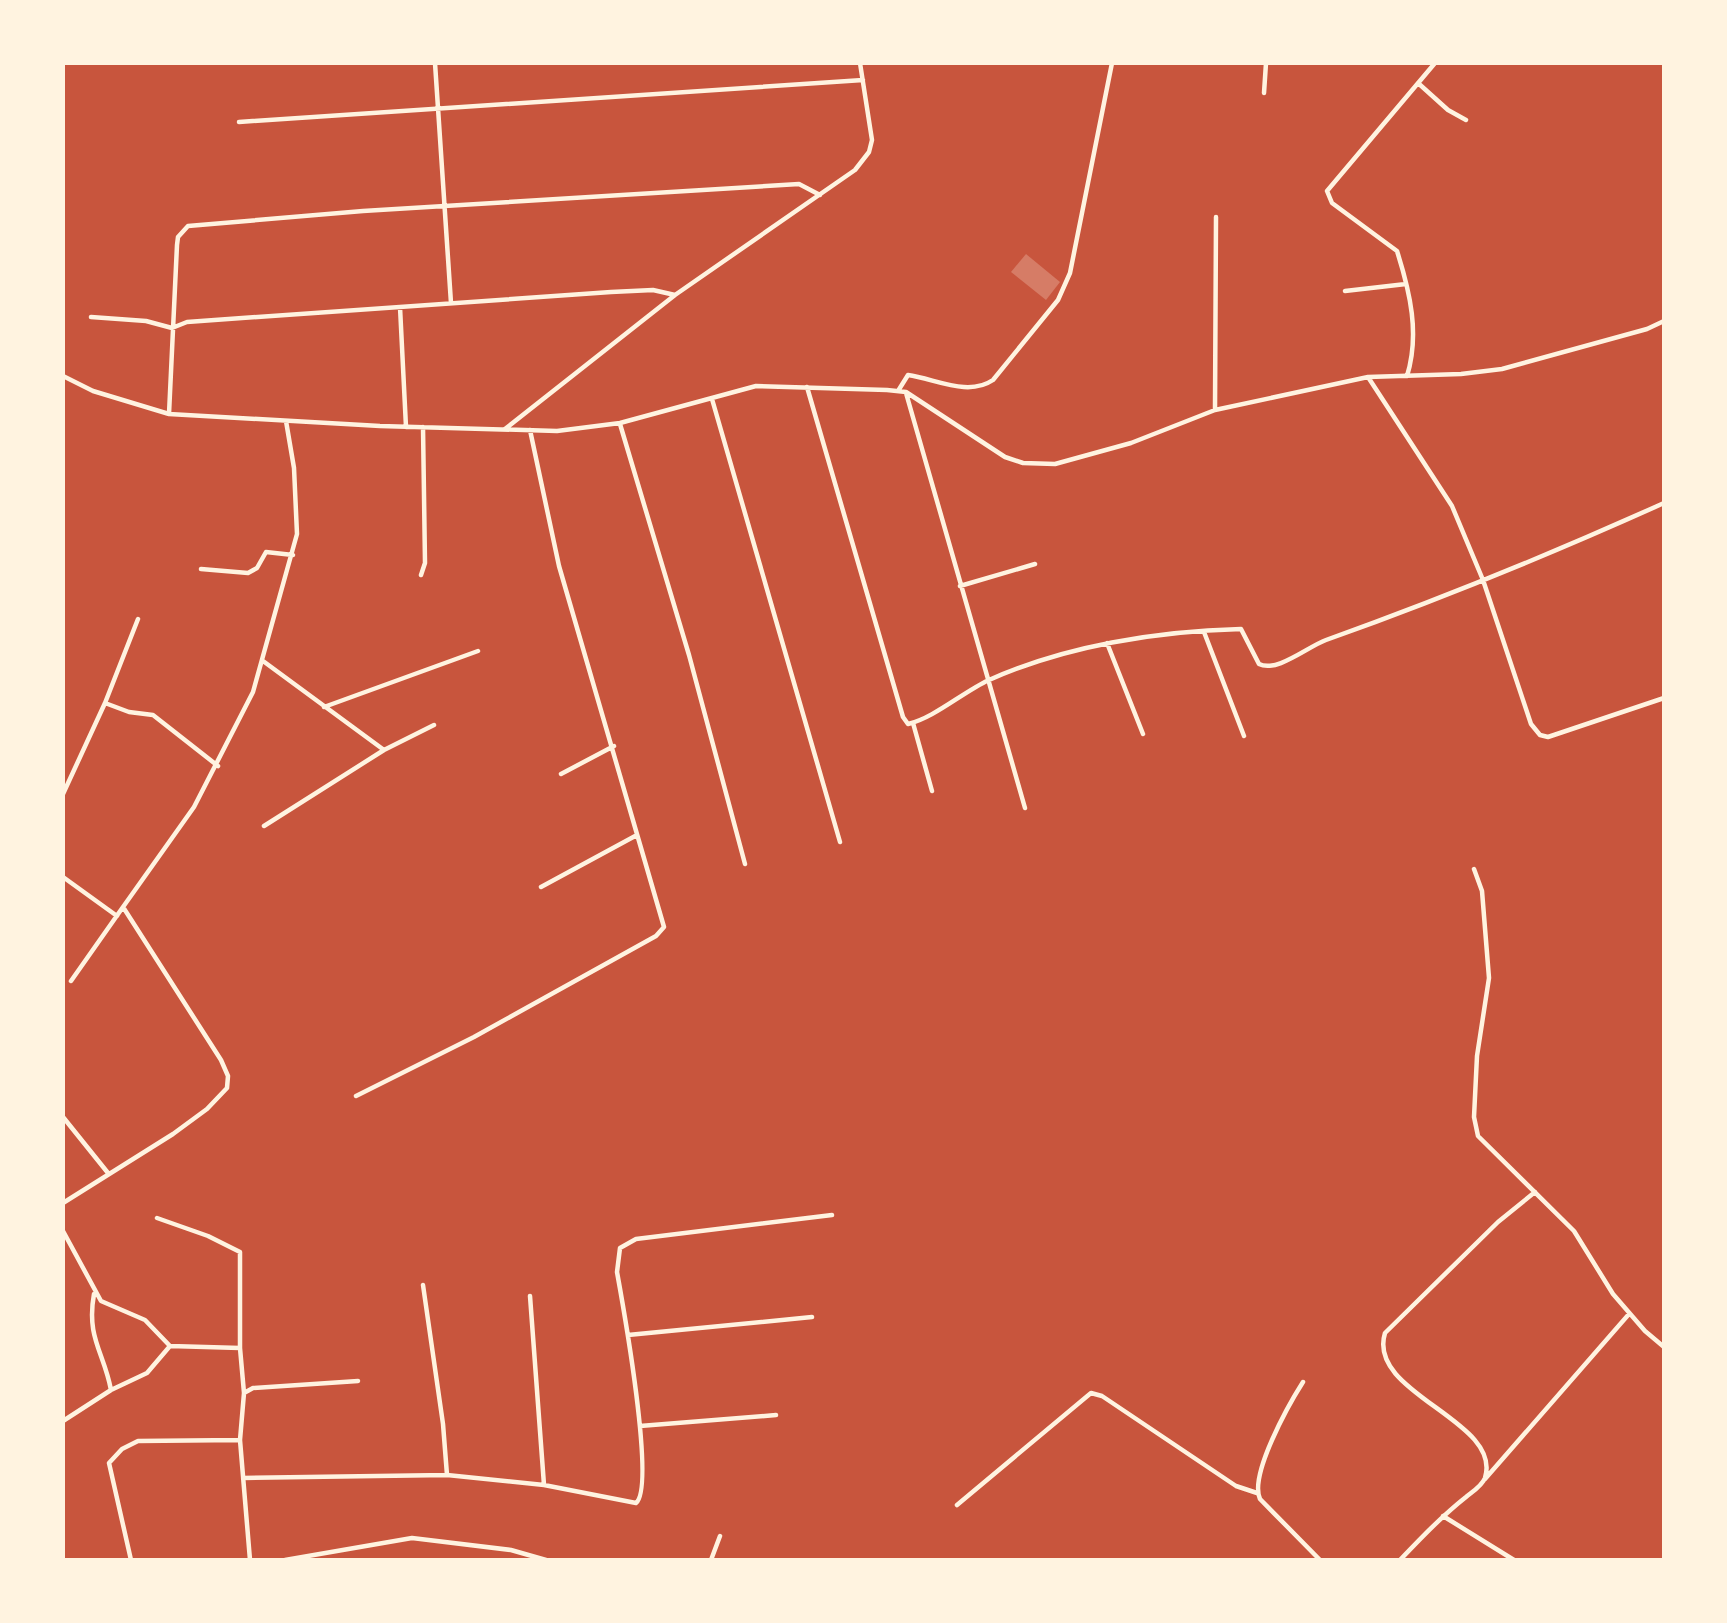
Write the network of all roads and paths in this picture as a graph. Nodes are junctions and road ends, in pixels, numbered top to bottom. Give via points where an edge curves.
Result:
1 (435, 63) edge
2 (860, 63) edge
3 (1112, 63) edge
4 (1266, 63) edge
5 (1435, 63) edge
6 (863, 80) junction
7 (1418, 83) junction
8 (1264, 93) dead end
9 (437, 108) junction
10 (1466, 120) dead end
11 (240, 122) dead end
12 (820, 195) junction
13 (444, 206) junction
14 (1216, 217) dead end
15 (1406, 284) junction
16 (1345, 291) dead end
17 (676, 296) junction
18 (451, 303) junction
19 (400, 307) junction
20 (90, 317) dead end
21 (1664, 321) edge
22 (172, 328) junction
23 (63, 376) edge
24 (1406, 376) junction
25 (1368, 377) junction
26 (807, 387) junction
27 (898, 391) junction
28 (906, 392) junction
29 (712, 399) junction
30 (1215, 410) junction
31 (169, 414) junction
32 (286, 421) junction
33 (620, 423) junction
34 (406, 427) junction
35 (423, 427) junction
36 (504, 429) junction
37 (530, 430) junction
38 (1664, 503) edge
39 (293, 555) junction
40 (1035, 564) dead end
41 (201, 569) dead end
42 (421, 575) dead end
43 (1483, 580) junction
44 (960, 586) junction
45 (138, 619) dead end
46 (1204, 632) junction
47 (1107, 643) junction
48 (478, 650) dead end
49 (263, 661) junction
50 (988, 680) junction
51 (1664, 698) edge
52 (105, 703) junction
53 (324, 708) junction
54 (913, 723) junction
55 (434, 725) dead end
56 (1143, 734) dead end
57 (1244, 736) dead end
58 (614, 746) junction
59 (384, 750) junction
60 (218, 766) junction
61 (561, 774) dead end
62 (932, 791) dead end
63 (63, 794) edge
64 (1025, 808) dead end
65 (264, 826) dead end
66 (638, 835) junction
67 (840, 842) dead end
68 (745, 864) dead end
69 (1474, 869) dead end
70 (63, 877) edge
71 (541, 887) dead end
72 (123, 907) junction
73 (117, 916) junction
74 (71, 981) dead end
75 (356, 1096) dead end
76 (63, 1117) edge
77 (108, 1173) junction
78 (1535, 1192) junction
79 (63, 1203) edge
80 (832, 1216) dead end
81 (157, 1217) dead end
82 (63, 1231) edge
83 (423, 1285) dead end
84 (94, 1293) junction
85 (530, 1296) dead end
86 (1629, 1314) junction
87 (811, 1317) dead end
88 (628, 1335) junction
89 (170, 1346) junction
90 (1664, 1347) edge
91 (240, 1349) junction
92 (358, 1381) dead end
93 (1303, 1382) dead end
94 (110, 1390) junction
95 (244, 1393) junction
96 (776, 1415) dead end
97 (63, 1421) edge
98 (640, 1426) junction
99 (240, 1440) junction
100 (447, 1475) junction
101 (243, 1478) junction
102 (1485, 1479) junction
103 (544, 1485) junction
104 (1257, 1493) junction
105 (957, 1504) dead end
106 (1443, 1516) junction
107 (720, 1536) dead end
108 (131, 1560) edge
109 (250, 1560) edge
110 (285, 1560) edge
111 (546, 1560) edge
112 (711, 1560) edge
113 (1320, 1560) edge
114 (1400, 1560) edge
115 (1514, 1560) edge

1 - 9 street
2 - 6 street
3 - 27 street via 1070,273 1058,300 993,380 982,387 908,375
4 - 8 street
5 - 7 street
6 - 9 street
6 - 12 street via 872,139 869,152 855,170
7 - 10 street
7 - 15 street via 1327,191 1332,203 1394,247
9 - 11 street
9 - 13 street
12 - 13 street via 799,184
12 - 17 street
13 - 18 street
13 - 22 street via 188,226 178,237
14 - 30 street
15 - 16 street
15 - 24 street via 1415,341
17 - 18 street via 643,290
17 - 36 street
18 - 19 street
19 - 22 street via 187,322
19 - 34 street
20 - 22 street via 139,320
21 - 24 street via 1502,369
22 - 31 street
23 - 31 street via 93,391
24 - 25 street
25 - 30 street
25 - 43 street via 1452,506
26 - 27 street
26 - 29 street via 756,386
26 - 54 street via 902,717
27 - 28 street
28 - 30 street via 1004,457 1038,465 1099,454
28 - 44 street
29 - 33 street
29 - 67 street
31 - 32 street
32 - 34 street
32 - 39 street via 297,500
33 - 37 street
33 - 68 street
34 - 35 street
35 - 36 street
35 - 42 street via 425,563
36 - 37 street
37 - 58 street via 559,566
38 - 43 street
39 - 41 street via 266,552 257,568 248,573
39 - 49 street
40 - 44 street
43 - 46 street via 1322,641 1275,667 1259,664 1241,629
43 - 51 street via 1531,724 1541,735 1548,737
44 - 50 street
45 - 52 street
46 - 47 street
46 - 57 street
47 - 50 street
47 - 56 street
48 - 53 street
49 - 53 street
49 - 60 street
50 - 54 street
50 - 64 street
52 - 60 street via 153,715
52 - 63 street
53 - 59 street
54 - 62 street
55 - 59 street
58 - 61 street
58 - 66 street
59 - 65 street
60 - 72 street
66 - 71 street
66 - 75 street via 664,920 662,932 474,1037
69 - 78 street via 1482,891 1489,978 1477,1056 1475,1127 1485,1145
70 - 73 street
72 - 73 street
72 - 77 street via 221,1060 229,1083 207,1109
73 - 74 street
76 - 77 street
77 - 79 street
78 - 86 street via 1574,1231
78 - 102 street via 1391,1326 1382,1343 1389,1367 1478,1446
80 - 88 street via 626,1242 620,1248 617,1272
81 - 91 street via 240,1252
82 - 84 street
83 - 100 street
84 - 89 street via 101,1301 145,1320
84 - 94 street via 90,1314
85 - 103 street
86 - 90 street
86 - 102 street
87 - 88 street
88 - 98 street
89 - 91 street
89 - 94 street via 147,1373
91 - 95 street
92 - 95 street via 253,1388
93 - 104 street via 1286,1408 1260,1469
94 - 97 street
95 - 99 street
96 - 98 street
98 - 103 street via 643,1492 636,1503
99 - 101 street
99 - 108 street via 138,1441 114,1455 109,1463
100 - 101 street
100 - 103 street
101 - 109 street
102 - 106 street
104 - 105 street via 1236,1486 1091,1393
104 - 113 street
106 - 114 street
106 - 115 street
107 - 112 street
110 - 111 street via 412,1538 511,1550

